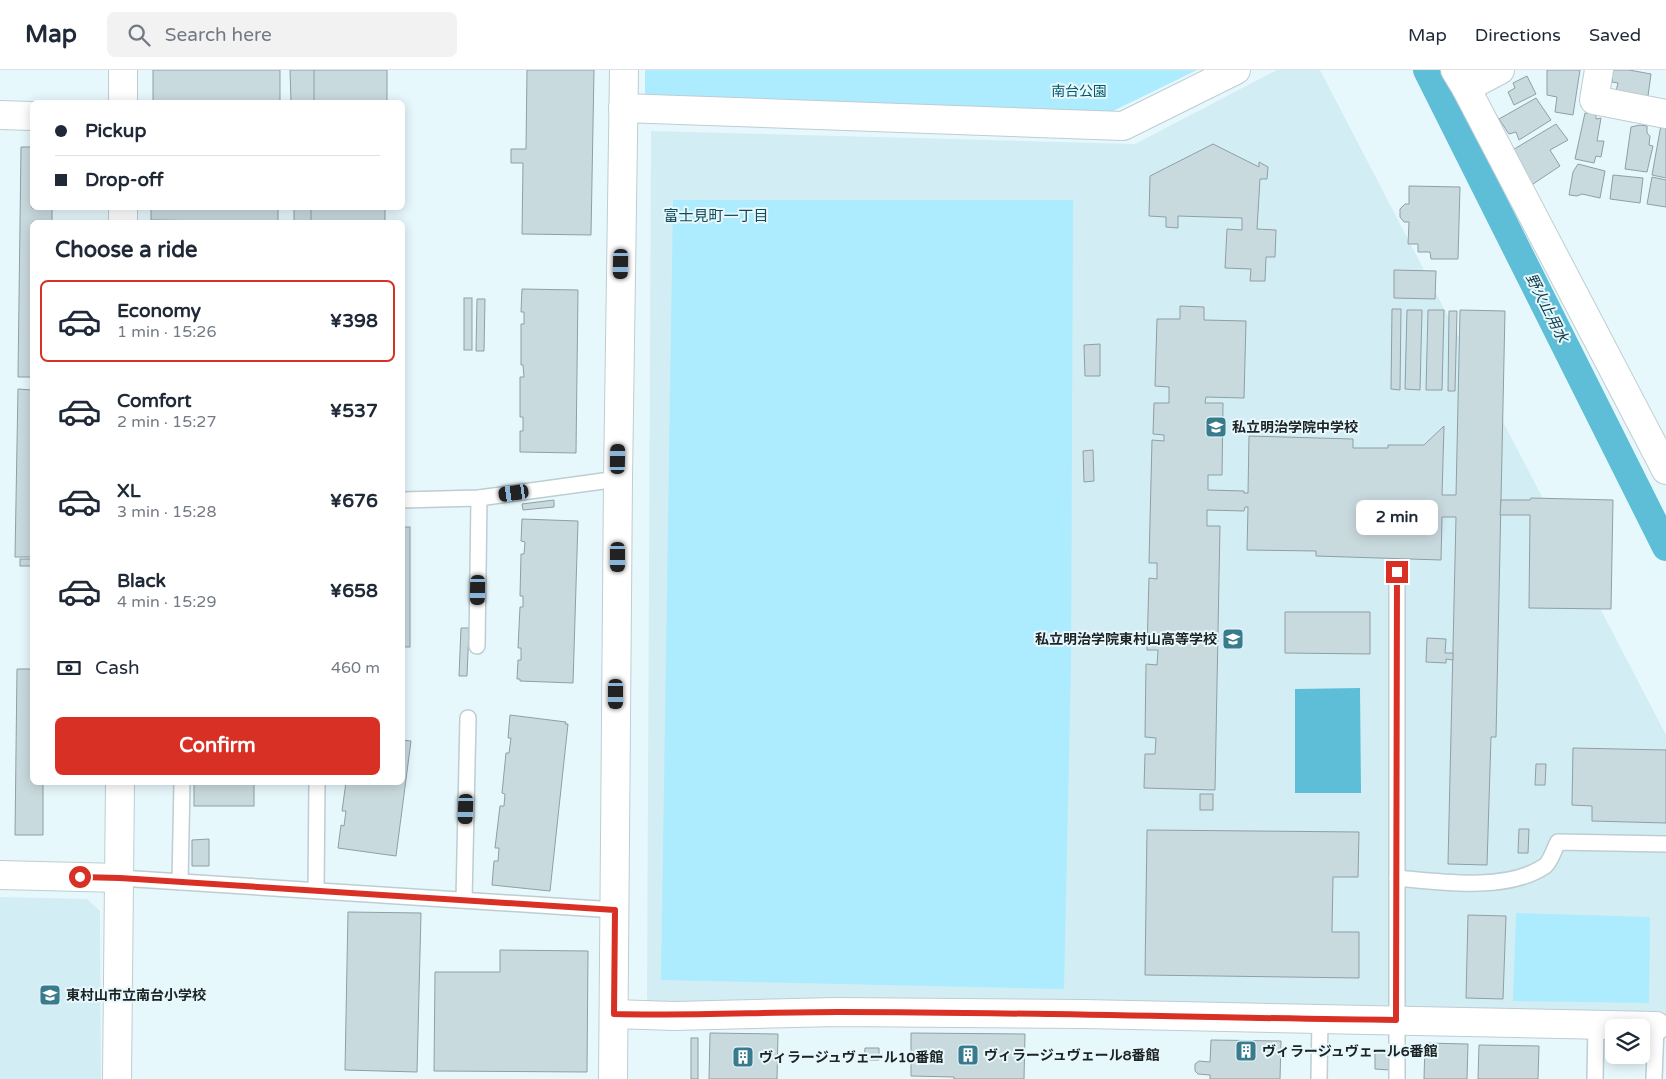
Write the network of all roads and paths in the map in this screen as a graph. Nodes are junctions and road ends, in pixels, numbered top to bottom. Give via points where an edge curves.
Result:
1 (123, 70) edge
2 (624, 70) edge
3 (1236, 70) edge
4 (1500, 70) edge
5 (1599, 70) edge
6 (1460, 79) edge
7 (123, 100) edge
8 (623, 108) junction
9 (1666, 114) edge
10 (0, 116) edge
11 (30, 116) edge
12 (1666, 470) edge
13 (618, 479) junction
14 (479, 498) junction
15 (405, 500) edge
16 (1397, 572) dead end
17 (477, 646) dead end
18 (468, 718) dead end
19 (120, 785) edge
20 (182, 785) edge
21 (317, 785) edge
22 (1666, 844) edge
23 (0, 875) edge
24 (120, 878) junction
25 (1396, 878) junction
26 (180, 882) junction
27 (316, 890) junction
28 (464, 900) junction
29 (615, 910) junction
30 (614, 1014) junction
31 (1320, 1019) junction
32 (1396, 1020) junction
33 (1596, 1025) junction
34 (1656, 1026) joint
35 (117, 1079) edge
36 (613, 1079) edge
37 (1319, 1079) edge
38 (1396, 1079) edge
39 (1595, 1079) edge
40 (1654, 1079) edge

1 - 7 street
2 - 8 street
3 - 8 street via 1123,126
4 - 6 street
5 - 9 street via 1594,100
6 - 12 street
8 - 13 street
10 - 11 street
13 - 14 lane
13 - 29 street
14 - 15 lane
14 - 17 lane
16 - 25 lane
18 - 28 lane
19 - 24 street
20 - 26 lane
21 - 27 lane
22 - 25 lane via 1558,842 1546,865 1517,879 1461,884
23 - 24 street
24 - 26 lane
24 - 35 street
25 - 32 lane
26 - 27 lane
27 - 28 lane
28 - 29 lane
29 - 30 street
30 - 31 street via 674,1016 837,1012
30 - 36 street
31 - 32 street
31 - 37 lane
32 - 33 street
32 - 38 lane
33 - 34 street
33 - 39 lane
34 - 40 lane

